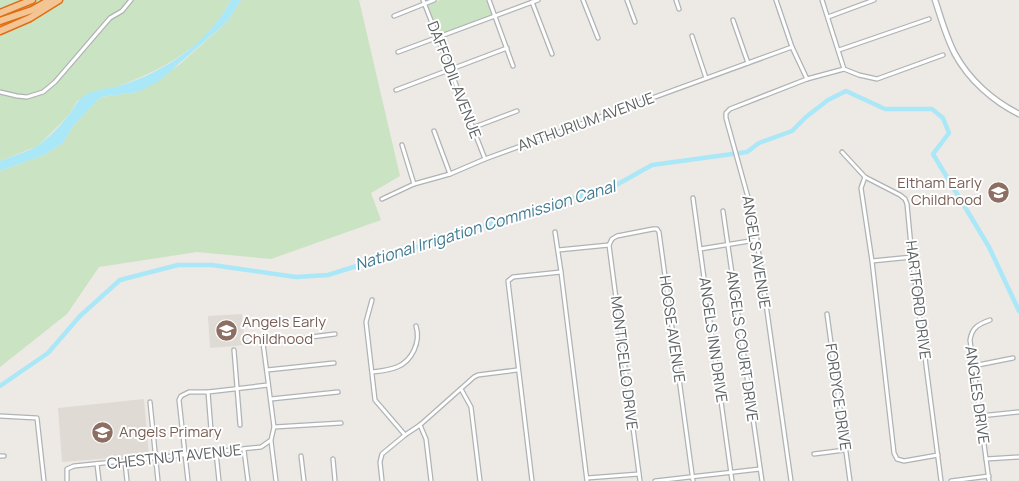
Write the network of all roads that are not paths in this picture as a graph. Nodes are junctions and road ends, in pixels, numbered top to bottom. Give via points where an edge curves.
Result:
1 (32, 0) edge
2 (50, 0) edge
3 (60, 0) edge
4 (131, 0) edge
5 (434, 0) edge
6 (489, 0) edge
7 (538, 0) edge
8 (583, 0) edge
9 (627, 0) edge
10 (676, 0) edge
11 (776, 0) edge
12 (822, 0) edge
13 (874, 0) edge
14 (935, 0) edge
15 (424, 2) edge
16 (532, 2) junction
17 (679, 9) dead end
18 (0, 13) edge
19 (394, 16) dead end
20 (495, 16) junction
21 (828, 17) junction
22 (929, 18) dead end
23 (733, 20) dead end
24 (0, 22) edge
25 (635, 22) dead end
26 (0, 31) edge
27 (692, 36) dead end
28 (438, 37) junction
29 (598, 38) dead end
30 (507, 48) junction
31 (792, 48) junction
32 (839, 50) junction
33 (398, 52) dead end
34 (552, 54) dead end
35 (943, 54) dead end
36 (748, 63) junction
37 (513, 66) dead end
38 (450, 69) junction
39 (844, 69) junction
40 (706, 78) junction
41 (807, 79) junction
42 (396, 90) dead end
43 (0, 92) edge
44 (517, 111) dead end
45 (1019, 114) edge
46 (472, 128) junction
47 (434, 130) dead end
48 (402, 145) dead end
49 (842, 152) dead end
50 (484, 159) junction
51 (450, 174) junction
52 (864, 177) junction
53 (414, 184) junction
54 (693, 198) dead end
55 (382, 199) dead end
56 (723, 211) dead end
57 (555, 232) dead end
58 (756, 240) junction
59 (728, 244) junction
60 (609, 245) junction
61 (700, 249) junction
62 (558, 250) junction
63 (912, 257) junction
64 (872, 261) junction
65 (561, 272) junction
66 (372, 300) dead end
67 (827, 314) dead end
68 (990, 320) dead end
69 (416, 326) dead end
70 (335, 334) dead end
71 (234, 350) dead end
72 (1014, 358) dead end
73 (334, 363) dead end
74 (973, 366) junction
75 (267, 370) junction
76 (517, 370) junction
77 (373, 372) junction
78 (268, 385) junction
79 (461, 388) junction
80 (237, 389) junction
81 (208, 392) junction
82 (338, 392) dead end
83 (271, 399) junction
84 (150, 402) dead end
85 (1019, 412) edge
86 (0, 416) edge
87 (980, 416) junction
88 (341, 423) dead end
89 (240, 425) dead end
90 (420, 425) junction
91 (274, 427) junction
92 (211, 430) dead end
93 (405, 435) junction
94 (271, 440) junction
95 (244, 450) junction
96 (845, 450) junction
97 (216, 452) junction
98 (814, 454) dead end
99 (938, 455) junction
100 (185, 456) junction
101 (301, 456) dead end
102 (1019, 457) edge
103 (156, 459) junction
104 (333, 459) dead end
105 (986, 459) junction
106 (125, 462) junction
107 (97, 464) junction
108 (760, 469) junction
109 (731, 472) junction
110 (639, 474) junction
111 (988, 476) junction
112 (693, 479) edge
113 (587, 480) edge
114 (44, 481) edge
115 (67, 481) edge
116 (99, 481) edge
117 (127, 481) edge
118 (158, 481) edge
119 (188, 481) edge
120 (219, 481) edge
121 (248, 481) edge
122 (276, 481) edge
123 (304, 481) edge
124 (335, 481) edge
125 (382, 481) edge
126 (431, 481) edge
127 (480, 481) edge
128 (532, 481) edge
129 (640, 481) edge
130 (656, 481) edge
131 (732, 481) edge
132 (762, 481) edge
133 (791, 481) edge
134 (850, 481) edge
135 (941, 481) edge
136 (951, 481) edge
137 (989, 481) edge

1 - 18 highway
2 - 24 highway
3 - 26 highway
4 - 43 street via 110,18 43,92 27,97
5 - 15 street
6 - 20 street
7 - 16 street
8 - 29 street
9 - 25 street
10 - 17 street
11 - 31 street
12 - 21 street
13 - 21 street
14 - 45 street via 950,43 962,65 991,96
15 - 19 street
15 - 28 street, DAFFODIL AVENUE
16 - 20 street
16 - 34 street
20 - 28 street
20 - 30 street
21 - 32 street
22 - 32 street
23 - 36 street
27 - 40 street
28 - 33 street
28 - 38 street, DAFFODIL AVENUE
30 - 37 street
30 - 38 street
31 - 36 street, ANTHURIUM AVENUE
31 - 41 street
32 - 39 street
35 - 39 street via 877,79
36 - 40 street, ANTHURIUM AVENUE
38 - 42 street
38 - 46 street, DAFFODIL AVENUE
39 - 41 street, ANGELS AVENUE
40 - 50 street, ANTHURIUM AVENUE
41 - 58 street, ANGELS AVENUE via 726,113 754,219
44 - 46 street
46 - 50 street, DAFFODIL AVENUE
47 - 51 street
48 - 53 street
49 - 52 street, HARTFORD DRIVE
50 - 51 street, ANTHURIUM AVENUE
51 - 53 street, ANTHURIUM AVENUE
52 - 63 street, HARTFORD DRIVE via 905,199
52 - 64 street via 861,188
53 - 55 street, ANTHURIUM AVENUE
54 - 61 street, ANGELS INN DRIVE
56 - 59 street, ANGELS COURT DRIVE
57 - 62 street
58 - 59 street
58 - 133 street, ANGELS AVENUE
59 - 61 street
59 - 108 street, ANGELS COURT DRIVE
60 - 62 street
60 - 110 street, MONTICELLO DRIVE
60 - 112 street, HOOSE AVENUE via 617,236 657,229 659,232
61 - 109 street, ANGELS INN DRIVE
62 - 65 street
63 - 64 street
63 - 99 street, HARTFORD DRIVE
64 - 99 street via 894,453 897,459 904,461
65 - 76 street via 512,277 508,281
65 - 113 street
66 - 77 street via 366,322
67 - 96 street, FORDYCE DRIVE
68 - 74 street, ANGLES DRIVE via 977,325 970,334
69 - 77 street via 417,342 409,358 400,366
70 - 75 street via 263,343
71 - 80 street
72 - 74 street
73 - 75 street
74 - 87 street, ANGLES DRIVE
75 - 78 street
76 - 79 street via 478,375
76 - 128 street
77 - 93 street via 375,400
78 - 80 street
78 - 83 street
79 - 90 street
79 - 127 street via 471,407
80 - 81 street
80 - 89 street
81 - 92 street
81 - 100 street via 189,392 179,400
82 - 83 street
83 - 91 street
84 - 103 street
85 - 87 street
86 - 114 street via 37,418
87 - 105 street, ANGLES DRIVE
88 - 91 street
90 - 93 street
90 - 126 street via 426,439
91 - 94 street
93 - 125 street via 380,457
94 - 95 street, CHESTNUT AVENUE via 261,447
94 - 122 street
95 - 97 street, CHESTNUT AVENUE
95 - 121 street
96 - 98 street
96 - 134 street, FORDYCE DRIVE
97 - 100 street, CHESTNUT AVENUE
97 - 120 street
99 - 135 street, HARTFORD DRIVE
100 - 103 street, CHESTNUT AVENUE
100 - 119 street
101 - 123 street
102 - 105 street
103 - 106 street, CHESTNUT AVENUE
103 - 118 street
104 - 124 street
105 - 111 street, ANGLES DRIVE
106 - 107 street, CHESTNUT AVENUE
106 - 117 street
107 - 115 street, CHESTNUT AVENUE via 67,469
107 - 116 street
108 - 109 street
108 - 132 street, ANGELS COURT DRIVE
109 - 112 street
109 - 131 street, ANGELS INN DRIVE
110 - 113 street
110 - 129 street, MONTICELLO DRIVE
111 - 136 street
111 - 137 street, ANGLES DRIVE
112 - 130 street

